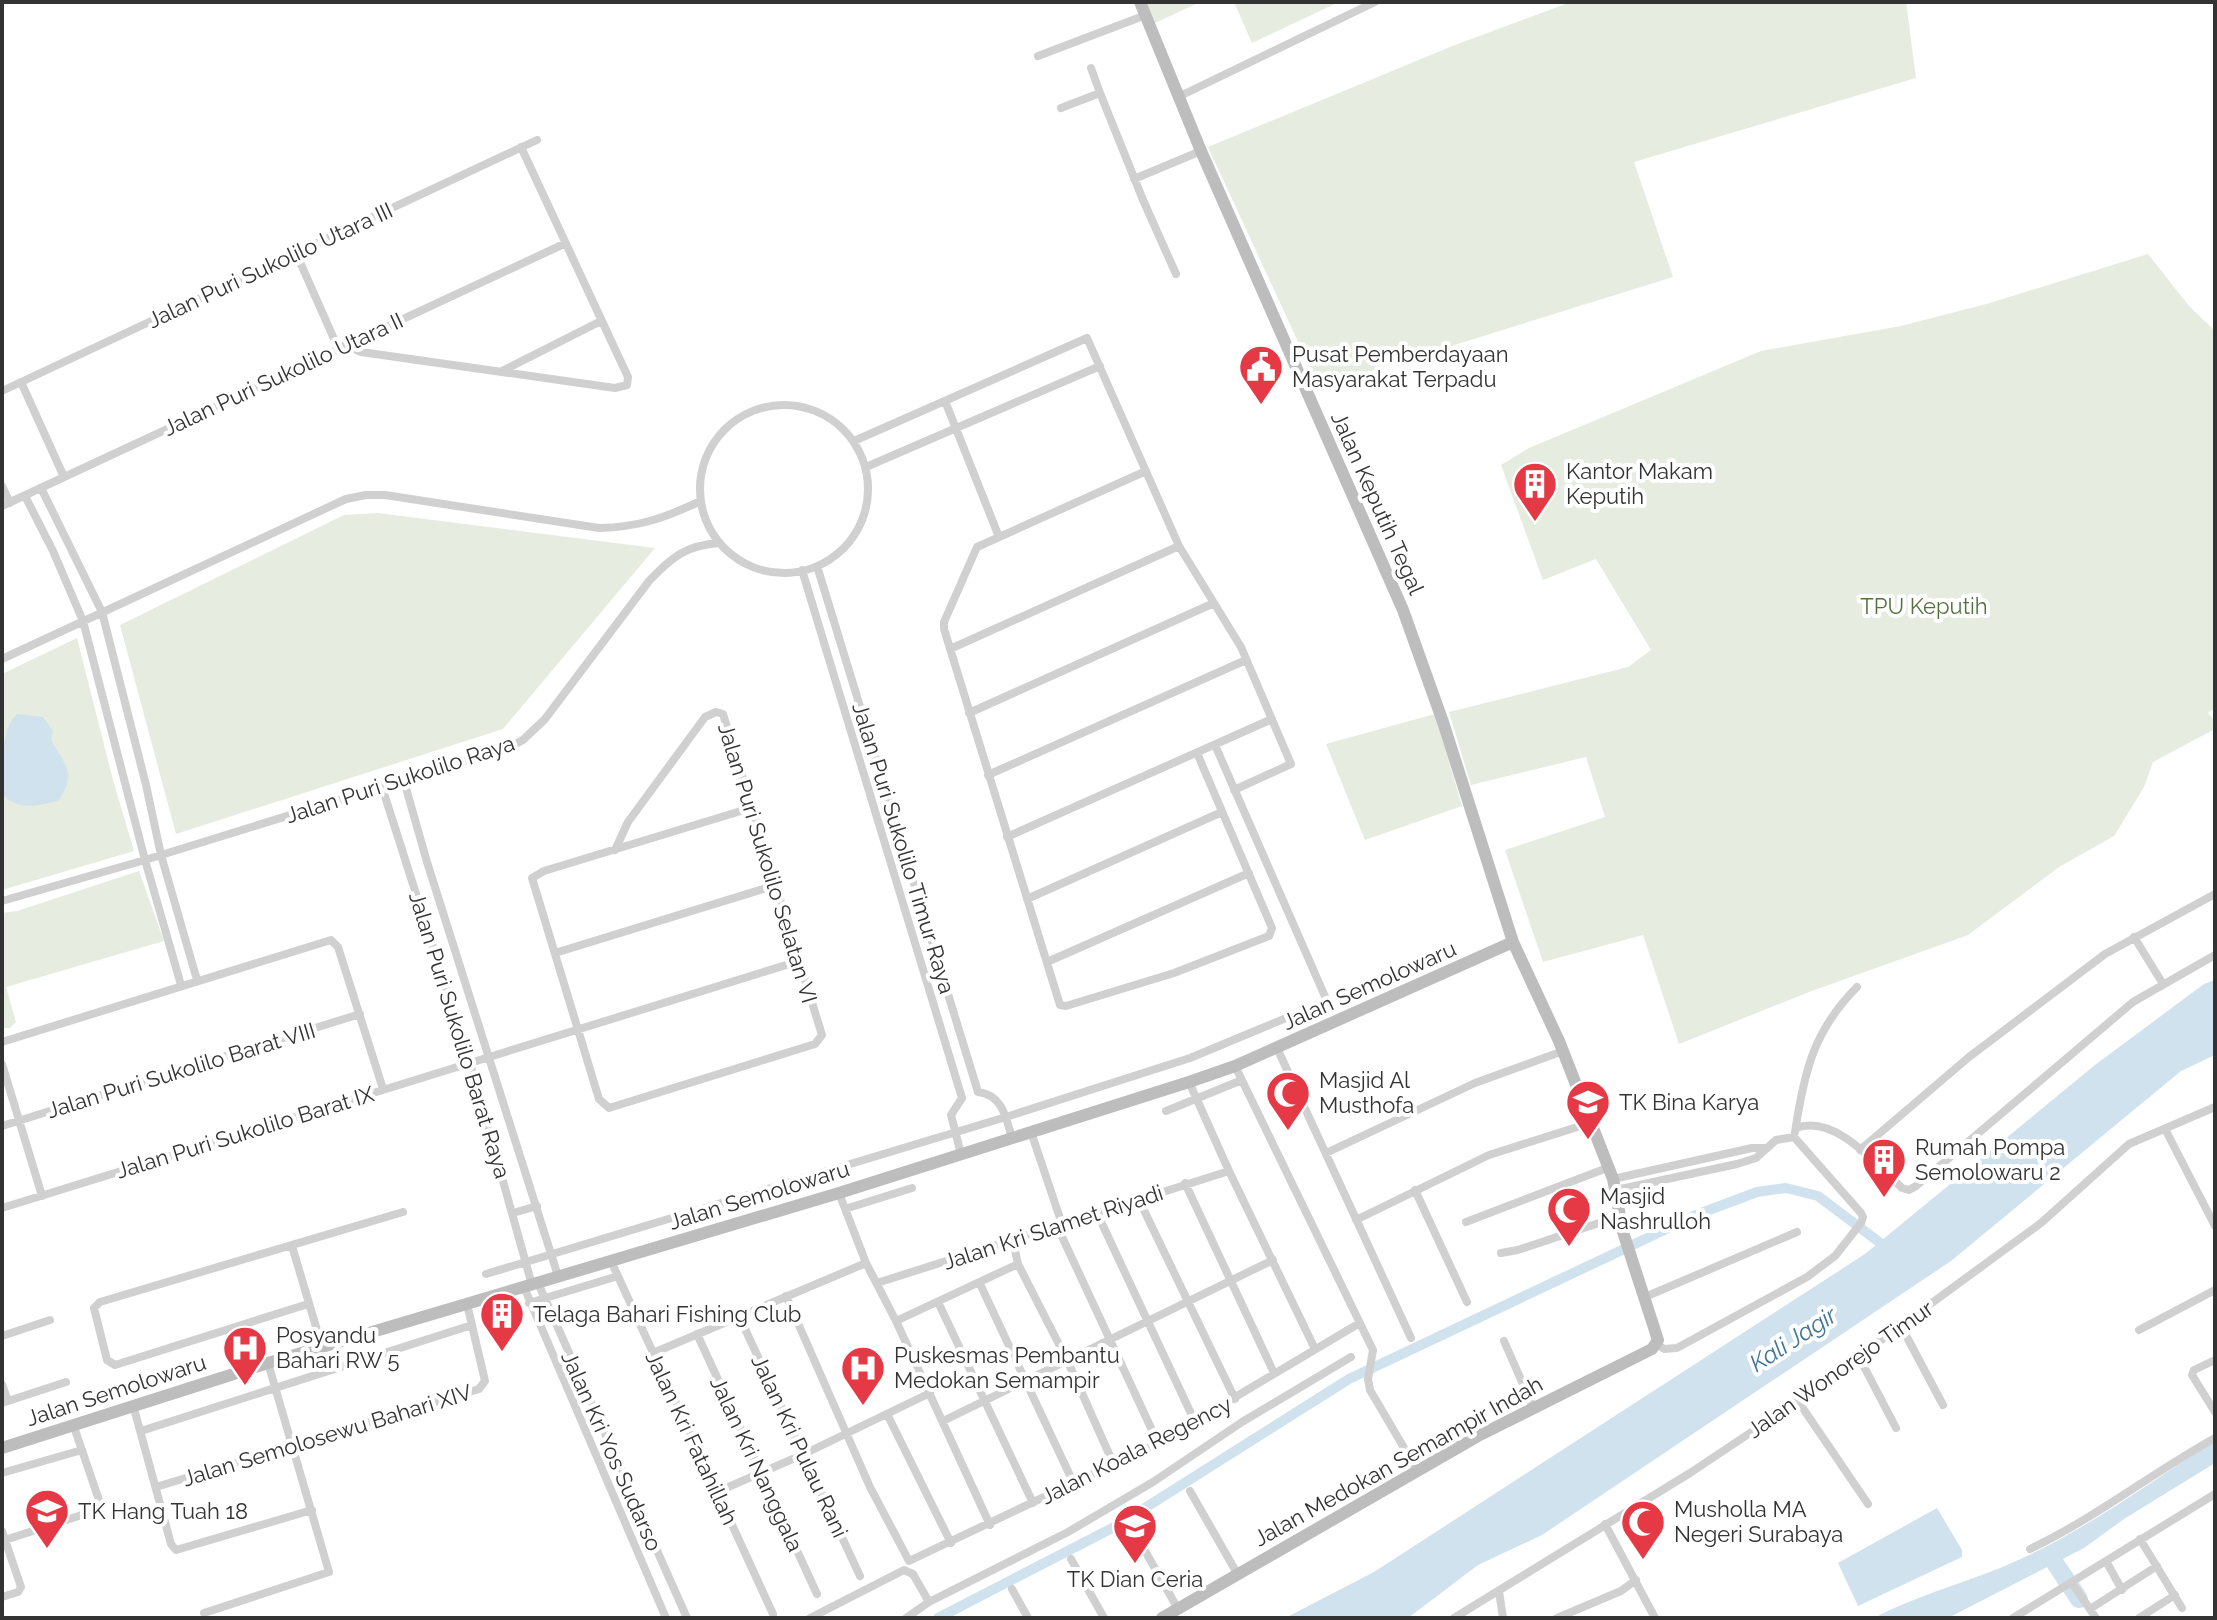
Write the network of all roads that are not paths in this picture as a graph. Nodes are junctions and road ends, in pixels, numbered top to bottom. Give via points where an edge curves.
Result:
1 (1140, 2) edge
2 (1375, 2) edge
3 (1146, 15) junction
4 (1038, 56) dead end
5 (1091, 68) dead end
6 (1100, 93) junction
7 (1178, 97) junction
8 (1061, 108) dead end
9 (537, 140) dead end
10 (521, 147) junction
11 (1201, 151) junction
12 (1134, 179) junction
13 (564, 244) junction
14 (296, 253) junction
15 (1176, 274) dead end
16 (601, 321) junction
17 (342, 346) junction
18 (1100, 366) junction
19 (502, 371) junction
20 (21, 382) junction
21 (2, 391) edge
22 (945, 401) junction
23 (956, 428) junction
24 (854, 441) junction
25 (866, 467) junction
26 (1146, 471) junction
27 (64, 477) junction
28 (2, 486) edge
29 (41, 488) junction
30 (25, 496) junction
31 (701, 501) junction
32 (6, 504) edge
33 (999, 537) junction
34 (720, 543) junction
35 (1179, 546) junction
36 (75, 556) junction
37 (58, 563) junction
38 (817, 566) junction
39 (802, 570) junction
40 (1214, 603) junction
41 (102, 612) junction
42 (83, 621) junction
43 (950, 649) junction
44 (2, 659) edge
45 (1246, 660) junction
46 (969, 713) junction
47 (1272, 719) junction
48 (131, 723) junction
49 (112, 726) junction
50 (1215, 745) junction
51 (1197, 753) junction
52 (988, 775) junction
53 (404, 781) junction
54 (382, 787) junction
55 (1234, 790) junction
56 (754, 807) junction
57 (1222, 812) junction
58 (1007, 837) junction
59 (421, 843) junction
60 (404, 849) junction
61 (615, 850) junction
62 (905, 852) junction
63 (161, 855) junction
64 (888, 855) junction
65 (145, 860) junction
66 (1249, 873) junction
67 (776, 885) junction
68 (2215, 894) edge
69 (1027, 899) junction
70 (2, 901) edge
71 (178, 911) junction
72 (161, 915) junction
73 (2134, 937) junction
74 (1513, 942) junction
75 (555, 953) junction
76 (2215, 955) edge
77 (799, 961) junction
78 (1047, 962) junction
79 (189, 983) junction
80 (2163, 984) junction
81 (1857, 987) dead end
82 (360, 1014) junction
83 (578, 1031) junction
84 (2, 1042) edge
85 (1277, 1048) junction
86 (1563, 1051) junction
87 (489, 1058) junction
88 (470, 1063) junction
89 (2, 1064) edge
90 (1235, 1066) junction
91 (1242, 1080) junction
92 (1189, 1082) junction
93 (383, 1089) junction
94 (978, 1092) junction
95 (962, 1098) junction
96 (1197, 1099) junction
97 (2215, 1107) edge
98 (1166, 1111) dead end
99 (1006, 1118) junction
100 (19, 1120) junction
101 (1590, 1123) junction
102 (2, 1126) edge
103 (2165, 1129) junction
104 (1031, 1132) junction
105 (1795, 1132) junction
106 (955, 1134) junction
107 (1011, 1136) junction
108 (1860, 1150) junction
109 (960, 1151) junction
110 (1326, 1153) junction
111 (1229, 1171) junction
112 (1612, 1179) junction
113 (1185, 1183) junction
114 (912, 1188) dead end
115 (1415, 1190) junction
116 (839, 1193) junction
117 (42, 1196) junction
118 (1139, 1200) junction
119 (2215, 1201) edge
120 (537, 1206) junction
121 (2203, 1206) junction
122 (2, 1208) edge
123 (845, 1209) junction
124 (403, 1212) dead end
125 (513, 1213) junction
126 (1097, 1213) junction
127 (1620, 1216) junction
128 (1356, 1220) junction
129 (1466, 1222) dead end
130 (1060, 1225) junction
131 (2215, 1226) edge
132 (1797, 1232) dead end
133 (1013, 1241) junction
134 (292, 1246) junction
135 (1501, 1253) dead end
136 (553, 1256) junction
137 (1273, 1260) junction
138 (611, 1261) junction
139 (866, 1263) junction
140 (1018, 1264) junction
141 (558, 1273) junction
142 (486, 1274) dead end
143 (618, 1276) junction
144 (530, 1277) junction
145 (1232, 1281) junction
146 (877, 1283) junction
147 (980, 1284) junction
148 (2215, 1290) edge
149 (786, 1296) junction
150 (1645, 1297) junction
151 (543, 1299) junction
152 (938, 1302) junction
153 (1190, 1302) junction
154 (1467, 1302) dead end
155 (529, 1303) junction
156 (308, 1304) junction
157 (467, 1304) junction
158 (739, 1316) junction
159 (50, 1320) dead end
160 (896, 1321) junction
161 (1148, 1322) junction
162 (1358, 1324) junction
163 (472, 1325) junction
164 (1901, 1326) junction
165 (2139, 1330) dead end
166 (697, 1334) junction
167 (2, 1336) edge
168 (1411, 1338) dead end
169 (319, 1339) junction
170 (1108, 1341) junction
171 (1504, 1341) dead end
172 (1657, 1344) junction
173 (1315, 1349) junction
174 (653, 1353) junction
175 (1351, 1357) dead end
176 (1859, 1357) junction
177 (2215, 1360) edge
178 (1068, 1362) junction
179 (268, 1363) junction
180 (1274, 1373) junction
181 (1026, 1380) junction
182 (66, 1382) dead end
183 (2, 1384) edge
184 (276, 1388) junction
185 (930, 1393) junction
186 (1235, 1399) junction
187 (986, 1400) junction
188 (1798, 1401) junction
189 (5, 1402) edge
190 (133, 1405) junction
191 (591, 1405) junction
192 (1943, 1405) dead end
193 (1533, 1407) junction
194 (576, 1412) junction
195 (2215, 1412) edge
196 (887, 1414) junction
197 (943, 1421) junction
198 (1195, 1422) junction
199 (73, 1424) junction
200 (1896, 1428) dead end
201 (141, 1431) junction
202 (847, 1433) junction
203 (2215, 1438) edge
204 (1158, 1443) junction
205 (294, 1445) junction
206 (2, 1448) edge
207 (82, 1450) junction
208 (804, 1454) junction
209 (1114, 1465) junction
210 (1417, 1470) junction
211 (761, 1472) junction
212 (2, 1473) edge
213 (1074, 1484) junction
214 (156, 1487) junction
215 (1190, 1491) dead end
216 (717, 1492) junction
217 (2215, 1494) edge
218 (1033, 1503) junction
219 (1868, 1504) dead end
220 (312, 1510) junction
221 (1605, 1524) junction
222 (990, 1525) junction
223 (1132, 1528) dead end
224 (3, 1537) edge
225 (2140, 1539) junction
226 (951, 1543) junction
227 (2030, 1549) dead end
228 (1071, 1559) dead end
229 (2106, 1561) junction
230 (2157, 1566) junction
231 (1238, 1575) junction
232 (668, 1576) junction
233 (860, 1576) dead end
234 (1636, 1580) junction
235 (651, 1584) junction
236 (2069, 1585) junction
237 (1012, 1589) dead end
238 (2122, 1590) junction
239 (1499, 1591) junction
240 (817, 1594) dead end
241 (2175, 1595) junction
242 (2, 1597) edge
243 (929, 1602) junction
244 (2182, 1608) dead end
245 (1178, 1609) junction
246 (2090, 1609) junction
247 (204, 1613) dead end
248 (773, 1614) dead end
249 (666, 1618) edge
250 (687, 1618) edge
251 (810, 1618) edge
252 (906, 1618) edge
253 (1028, 1618) edge
254 (1104, 1618) edge
255 (1162, 1618) edge
256 (1454, 1618) edge
257 (1503, 1618) edge
258 (1557, 1618) edge
259 (1655, 1618) edge
260 (2013, 1618) edge
261 (2096, 1618) edge
262 (2139, 1618) edge

1 - 3 main road, Jalan Keputih Tegal
2 - 7 street
3 - 4 street
3 - 7 main road, Jalan Keputih Tegal
5 - 6 street
6 - 8 street
6 - 12 street
7 - 11 main road, Jalan Keputih Tegal
9 - 10 street, Jalan Puri Sukolilo Utara III
10 - 13 street
10 - 14 street, Jalan Puri Sukolilo Utara III
11 - 12 street
11 - 74 main road, Jalan Keputih Tegal via 1404,613
12 - 15 street
13 - 16 street
13 - 17 street, Jalan Puri Sukolilo Utara II
14 - 17 street
14 - 20 street, Jalan Puri Sukolilo Utara III
16 - 19 street
16 - 19 street via 627,385 615,388
17 - 19 street
17 - 27 street, Jalan Puri Sukolilo Utara II
18 - 22 street via 1087,338
18 - 23 street
18 - 26 street
20 - 21 street, Jalan Puri Sukolilo Utara III
20 - 27 street
22 - 23 street
22 - 24 street
23 - 25 street
23 - 33 street
24 - 25 street
24 - 31 street via 827,416 810,409 782,405 754,411 737,419 712,447 704,464
25 - 38 street via 868,497 860,525 842,549
26 - 33 street
26 - 35 street
27 - 29 street, Jalan Puri Sukolilo Utara II
28 - 32 street
29 - 30 street, Jalan Puri Sukolilo Utara II
29 - 36 street
30 - 32 street, Jalan Puri Sukolilo Utara II
30 - 37 street
31 - 34 street
31 - 41 street via 660,520 599,528 385,495 359,496
33 - 43 street via 977,547 944,622
34 - 39 street via 758,568
34 - 53 street, Jalan Puri Sukolilo Raya via 700,544 667,563 523,740
35 - 40 street
35 - 43 street
36 - 37 street
36 - 41 street
37 - 42 street
38 - 39 street
38 - 62 street, Jalan Puri Sukolilo Timur Raya
39 - 64 street, Jalan Puri Sukolilo Timur Raya
40 - 45 street
40 - 46 street
41 - 42 street
41 - 48 street
42 - 44 street
42 - 49 street
43 - 46 street
45 - 47 street
45 - 52 street
46 - 52 street
47 - 50 street
47 - 55 street via 1291,764
48 - 49 street
48 - 63 street
49 - 65 street
50 - 51 street
50 - 55 street
51 - 57 street
51 - 58 street
52 - 58 street
53 - 54 street, Jalan Puri Sukolilo Raya
53 - 59 street, Jalan Puri Sukolilo Barat Raya
54 - 60 street, Jalan Puri Sukolilo Barat Raya
54 - 63 street, Jalan Puri Sukolilo Raya
55 - 99 street via 1327,1001 1190,1058
56 - 61 street
56 - 61 street, Jalan Puri Sukolilo Selatan VI via 725,717 716,712 705,717 628,822
56 - 67 street, Jalan Puri Sukolilo Selatan VI
57 - 66 street
57 - 69 street
58 - 69 street
59 - 60 street
59 - 87 street, Jalan Puri Sukolilo Barat Raya
60 - 88 street, Jalan Puri Sukolilo Barat Raya
61 - 75 street via 533,877
62 - 64 street
62 - 94 street, Jalan Puri Sukolilo Timur Raya
63 - 65 street, Jalan Puri Sukolilo Raya
63 - 71 street
64 - 95 street, Jalan Puri Sukolilo Timur Raya
65 - 70 street, Jalan Puri Sukolilo Raya
65 - 72 street
66 - 78 street
66 - 78 street via 1272,928 1269,936 1174,973 1066,1006 1060,1005
67 - 75 street
67 - 77 street, Jalan Puri Sukolilo Selatan VI
68 - 73 street
69 - 78 street
71 - 72 street
71 - 79 street
72 - 79 street
73 - 80 street
73 - 108 street via 1969,1057
74 - 85 main road, Jalan Semolowaru
74 - 86 main road, Jalan Keputih Tegal
75 - 83 street
76 - 80 street
77 - 83 street, Jalan Puri Sukolilo Barat IX
77 - 83 street, Jalan Puri Sukolilo Selatan VI via 822,1035 815,1044 609,1108 599,1099
79 - 82 street via 333,941
79 - 84 street
80 - 108 street via 2133,1002 1909,1190
81 - 105 street via 1829,1019 1814,1049 1798,1100
82 - 93 street
82 - 100 street, Jalan Puri Sukolilo Barat VIII
83 - 87 street, Jalan Puri Sukolilo Barat IX
85 - 90 main road, Jalan Semolowaru
85 - 110 street
86 - 101 main road, Jalan Keputih Tegal
86 - 110 street via 1475,1083
87 - 88 street, Jalan Puri Sukolilo Barat IX
87 - 120 street, Jalan Puri Sukolilo Barat Raya
88 - 93 street, Jalan Puri Sukolilo Barat IX
88 - 125 street, Jalan Puri Sukolilo Barat Raya
89 - 100 street
90 - 91 street
90 - 92 main road, Jalan Semolowaru
91 - 96 street
91 - 162 street
92 - 96 street
92 - 104 main road, Jalan Semolowaru
93 - 117 street, Jalan Puri Sukolilo Barat IX
94 - 95 street
94 - 99 street via 998,1101
95 - 106 street, Jalan Puri Sukolilo Timur Raya via 951,1115
96 - 98 street
96 - 111 street
97 - 103 street, Jalan Wonorejo Timur
99 - 106 street
99 - 107 street
100 - 102 street, Jalan Puri Sukolilo Barat VIII
100 - 117 street
101 - 112 main road, Jalan Keputih Tegal
101 - 115 street via 1489,1155
103 - 121 street
103 - 164 street, Jalan Wonorejo Timur via 2129,1144 2041,1223
104 - 107 main road, Jalan Semolowaru
104 - 130 street
105 - 108 street via 1810,1123 1828,1127
105 - 112 street via 1765,1148
105 - 172 street via 1861,1213 1861,1223 1835,1256 1795,1284 1677,1348
106 - 109 street
106 - 136 street
107 - 109 main road, Jalan Semolowaru
109 - 116 main road, Jalan Semolowaru
110 - 128 street
111 - 113 street, Jalan Kri Slamet Riyadi
111 - 137 street
112 - 127 main road, Jalan Keputih Tegal
112 - 129 street
113 - 118 street, Jalan Kri Slamet Riyadi
113 - 145 street
114 - 123 street
115 - 128 street
115 - 154 street
116 - 123 street
116 - 138 main road, Jalan Semolowaru
117 - 122 street, Jalan Puri Sukolilo Barat IX
118 - 126 street, Jalan Kri Slamet Riyadi
118 - 153 street
119 - 121 street
120 - 125 street
120 - 136 street, Jalan Puri Sukolilo Barat Raya
121 - 131 street
123 - 139 street
124 - 134 street
125 - 144 street, Jalan Puri Sukolilo Barat Raya
126 - 130 street, Jalan Kri Slamet Riyadi
126 - 161 street
127 - 135 street
127 - 150 main road, Jalan Keputih Tegal
128 - 168 street
130 - 133 street, Jalan Kri Slamet Riyadi
130 - 170 street
132 - 150 street
133 - 140 street
133 - 146 street, Jalan Kri Slamet Riyadi
134 - 156 street
134 - 156 street via 100,1302 94,1308 107,1360 115,1365
136 - 141 street, Jalan Puri Sukolilo Barat Raya
136 - 144 street
137 - 145 street
137 - 173 street
138 - 141 main road, Jalan Semolowaru
138 - 143 street, Jalan Kri Fatahillah
139 - 146 street
139 - 149 street
140 - 147 street
140 - 178 street
141 - 144 main road, Jalan Semolowaru
142 - 144 street
143 - 151 street
143 - 174 street, Jalan Kri Fatahillah
144 - 151 street, Jalan Kri Yos Sudarso
144 - 155 street, Jalan Kri Yos Sudarso
144 - 157 main road, Jalan Semolowaru
145 - 153 street
145 - 180 street
146 - 160 street
147 - 152 street
147 - 181 street
148 - 165 street
149 - 158 street
149 - 202 street
150 - 172 main road, Jalan Keputih Tegal
151 - 155 street
151 - 191 street, Jalan Kri Yos Sudarso
152 - 160 street
152 - 187 street
153 - 161 street
153 - 186 street
155 - 194 street, Jalan Kri Yos Sudarso
156 - 169 street
157 - 163 street, Jalan Semolosewu Bahari XIV
157 - 169 main road, Jalan Semolowaru
158 - 166 street
158 - 208 street, Jalan Kri Pulau Rani
159 - 167 street
160 - 185 street
161 - 170 street
161 - 198 street
162 - 173 street, Jalan Koala Regency
162 - 210 street via 1373,1356 1370,1390
163 - 184 street
163 - 205 street, Jalan Semolosewu Bahari XIV via 485,1381 479,1389
164 - 176 street, Jalan Wonorejo Timur
164 - 192 street
166 - 174 street
166 - 211 street, Jalan Kri Nanggala
169 - 179 main road, Jalan Semolowaru
170 - 178 street
170 - 204 street
171 - 193 street
172 - 193 main road, Jalan Medokan Semampir Indah
173 - 180 street, Jalan Koala Regency
174 - 216 street, Jalan Kri Fatahillah
175 - 243 street via 1068,1532
176 - 188 street, Jalan Wonorejo Timur
176 - 200 street
177 - 195 street via 2192,1375
178 - 181 street
178 - 209 street
179 - 184 street
179 - 190 main road, Jalan Semolowaru
180 - 186 street, Jalan Koala Regency
181 - 187 street
181 - 213 street
182 - 189 street
183 - 189 street
184 - 201 street
184 - 205 street
185 - 196 street
185 - 197 street
186 - 198 street, Jalan Koala Regency
187 - 197 street
187 - 218 street
188 - 219 street
188 - 221 street, Jalan Wonorejo Timur
190 - 199 main road, Jalan Semolowaru
190 - 201 street
191 - 194 street
191 - 232 street, Jalan Kri Yos Sudarso
193 - 210 main road, Jalan Medokan Semampir Indah
194 - 235 street, Jalan Kri Yos Sudarso
196 - 202 street
196 - 226 street
197 - 222 street
198 - 204 street, Jalan Koala Regency
199 - 206 main road, Jalan Semolowaru
199 - 207 street
201 - 214 street
202 - 208 street
202 - 226 street, Jalan Koala Regency via 907,1560
203 - 227 street
204 - 209 street, Jalan Koala Regency
205 - 214 street, Jalan Semolosewu Bahari XIV
205 - 220 street
207 - 212 street
207 - 224 street via 99,1500 97,1509
208 - 211 street
208 - 233 street, Jalan Kri Pulau Rani
209 - 213 street, Jalan Koala Regency
210 - 231 main road, Jalan Medokan Semampir Indah
211 - 216 street
211 - 240 street, Jalan Kri Nanggala
213 - 218 street, Jalan Koala Regency
214 - 220 street via 171,1544 179,1551
215 - 231 street
216 - 248 street, Jalan Kri Fatahillah
217 - 225 street
218 - 222 street, Jalan Koala Regency
220 - 247 street via 329,1572
221 - 234 street
221 - 239 street, Jalan Wonorejo Timur
222 - 226 street, Jalan Koala Regency
223 - 245 street
224 - 242 street via 21,1587
225 - 229 street
225 - 230 street
228 - 254 street
229 - 236 street
229 - 238 street
230 - 238 street
230 - 241 street
231 - 245 main road, Jalan Medokan Semampir Indah
232 - 235 street
232 - 250 street, Jalan Kri Yos Sudarso
234 - 258 street
234 - 259 street
235 - 249 street, Jalan Kri Yos Sudarso
236 - 246 street
236 - 260 street
237 - 253 street
238 - 246 street
239 - 256 street, Jalan Wonorejo Timur
239 - 257 street
241 - 244 street
241 - 262 street
243 - 251 street via 913,1574 904,1570
243 - 252 street
245 - 255 main road, Jalan Medokan Semampir Indah
246 - 261 street

